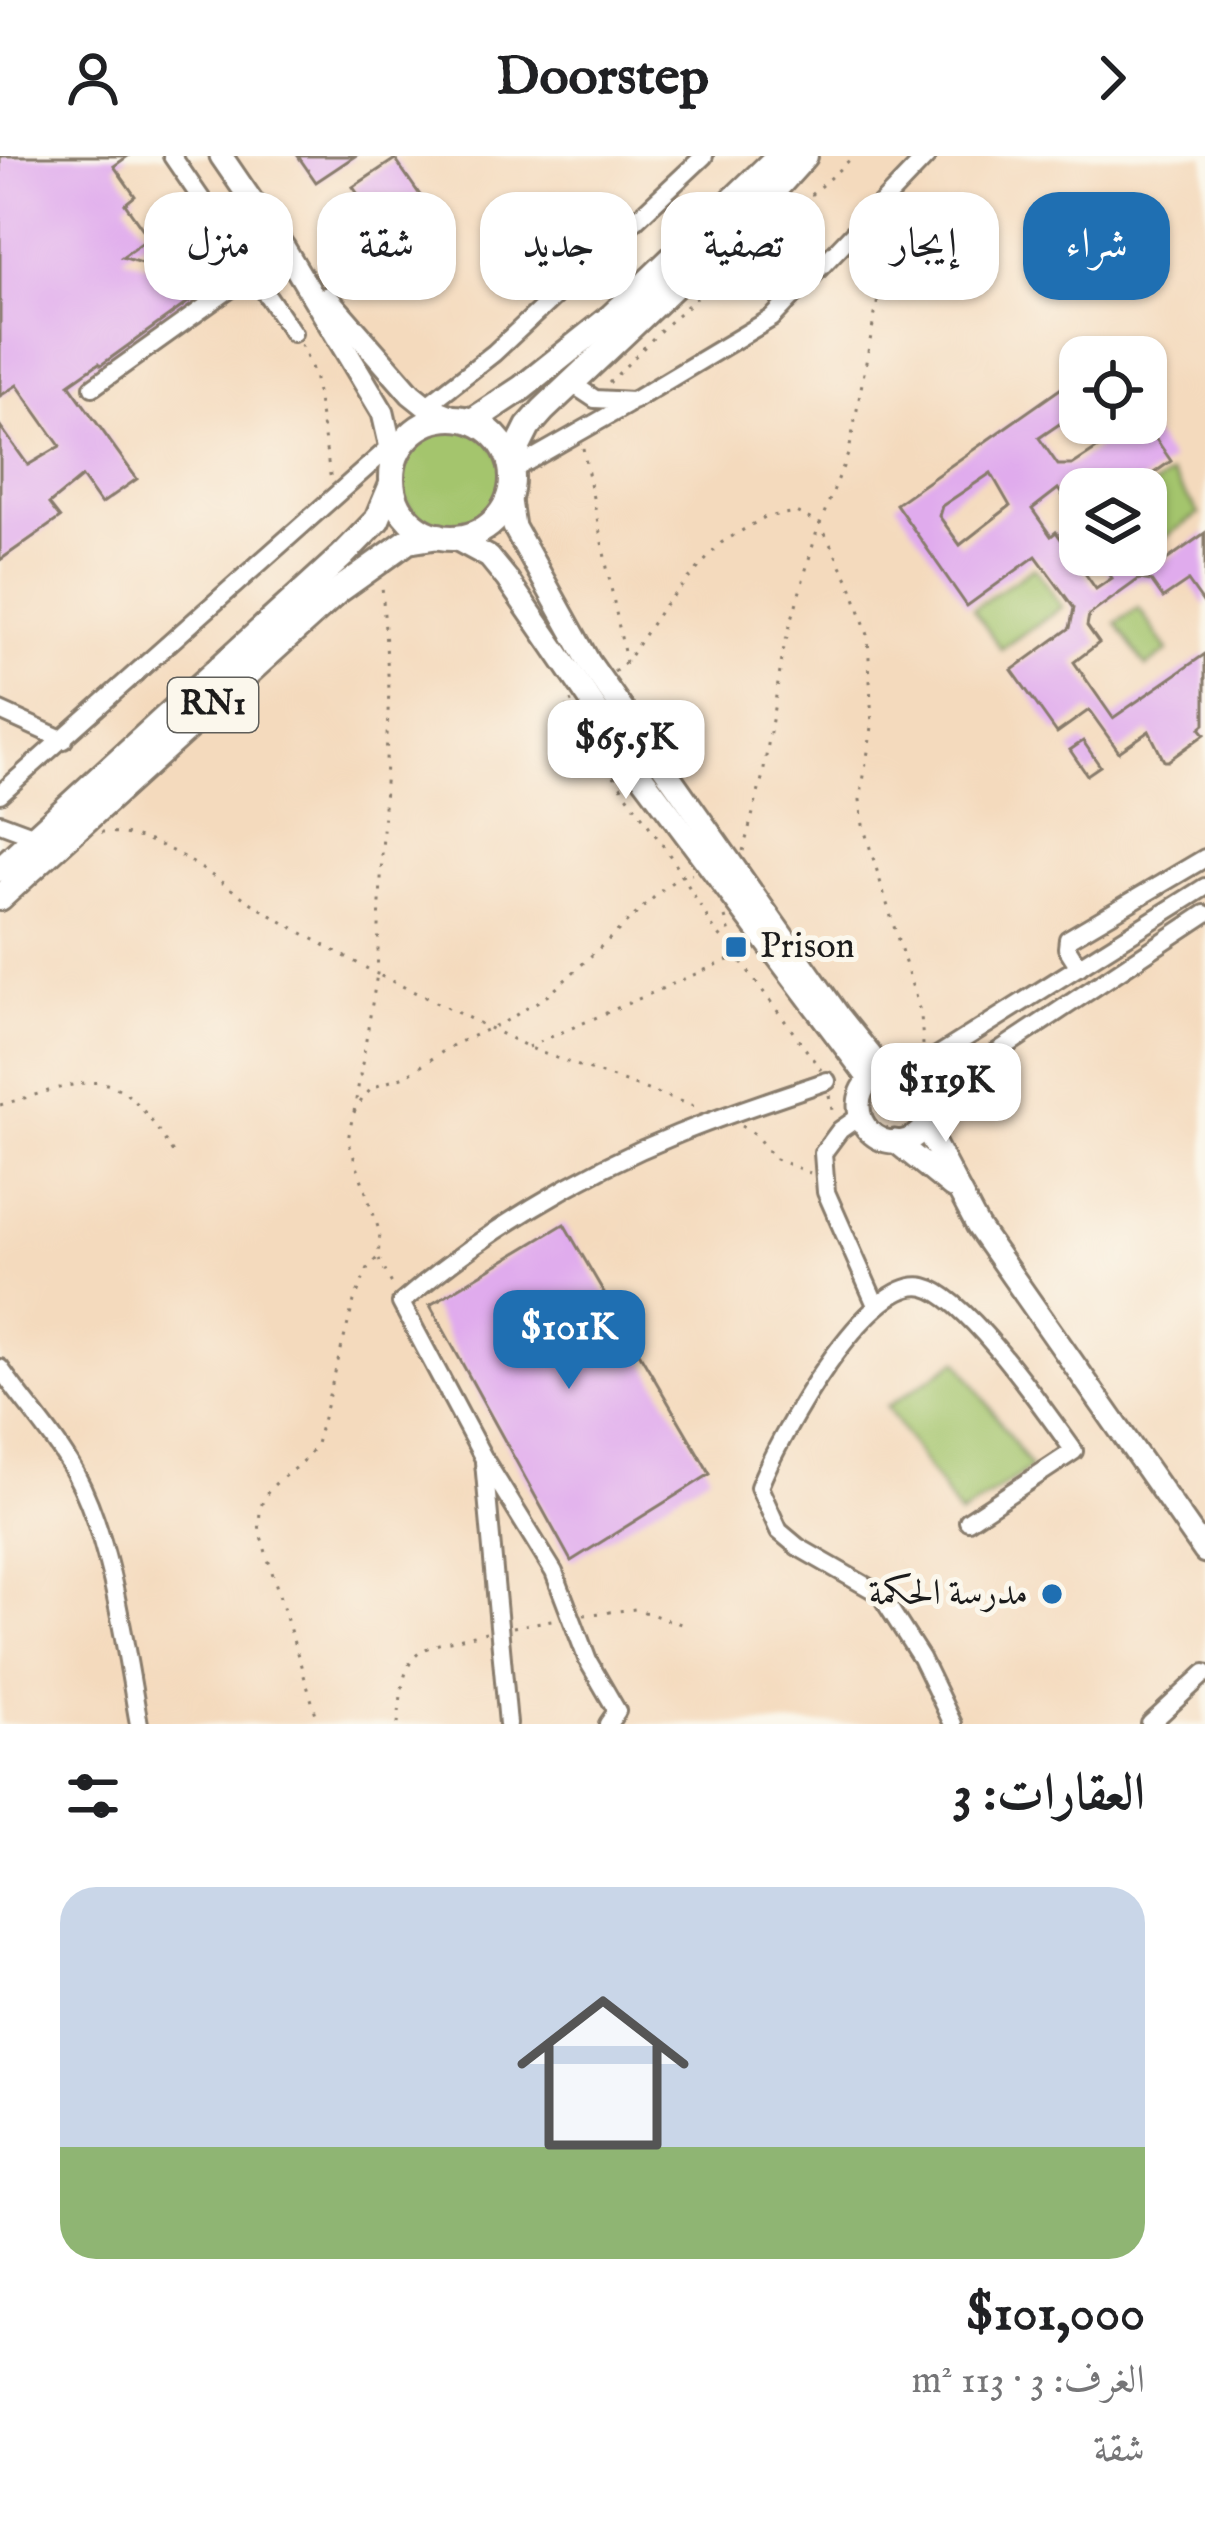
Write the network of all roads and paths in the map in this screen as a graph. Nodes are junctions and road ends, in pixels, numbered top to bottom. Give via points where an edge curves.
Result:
1 (172, 156) edge
2 (221, 156) edge
3 (704, 156) edge
4 (779, 156) edge
5 (805, 156) edge
6 (926, 156) edge
7 (899, 188) junction
8 (196, 192) edge
9 (246, 192) edge
10 (293, 259) edge
11 (293, 263) edge
12 (215, 300) edge
13 (270, 300) edge
14 (293, 333) joint
15 (571, 383) junction
16 (93, 387) dead end
17 (633, 401) junction
18 (426, 406) junction
19 (464, 420) junction
20 (393, 464) junction
21 (510, 476) junction
22 (334, 497) junction
23 (820, 524) junction
24 (446, 536) junction
25 (371, 568) junction
26 (594, 687) junction
27 (0, 711) edge
28 (64, 740) junction
29 (0, 794) edge
30 (0, 823) edge
31 (99, 832) dead end
32 (35, 836) junction
33 (1205, 858) edge
34 (720, 864) junction
35 (0, 869) edge
36 (682, 874) junction
37 (1205, 886) edge
38 (0, 898) edge
39 (718, 904) dead end
40 (1205, 914) edge
41 (737, 956) junction
42 (1078, 967) junction
43 (377, 974) junction
44 (486, 1028) junction
45 (529, 1047) junction
46 (919, 1069) junction
47 (877, 1076) junction
48 (827, 1081) joint
49 (637, 1087) dead end
50 (929, 1096) junction
51 (0, 1105) edge
52 (353, 1114) junction
53 (860, 1116) junction
54 (925, 1126) junction
55 (896, 1142) junction
56 (176, 1158) dead end
57 (957, 1192) junction
58 (378, 1257) junction
59 (401, 1303) junction
60 (876, 1305) junction
61 (0, 1368) edge
62 (483, 1457) junction
63 (968, 1521) dead end
64 (1205, 1552) edge
65 (571, 1617) junction
66 (681, 1624) dead end
67 (500, 1629) junction
68 (1205, 1673) edge
69 (139, 1724) edge
70 (319, 1724) edge
71 (398, 1724) edge
72 (508, 1724) edge
73 (608, 1724) edge
74 (953, 1724) edge
75 (1150, 1724) edge

1 - 8 street
2 - 9 main road
3 - 18 street via 494,353
4 - 19 highway, RN1 via 611,316 522,388
5 - 15 highway, RN1
6 - 7 street
7 - 17 street via 772,319
7 - 23 path via 849,452
10 - 18 main road
11 - 20 main road via 383,413
12 - 16 street
13 - 14 street
14 - 22 path via 314,374
15 - 17 street via 596,400
15 - 21 highway, RN1 via 528,427
17 - 21 street
18 - 19 main road
19 - 20 highway, RN1 via 421,426
19 - 21 highway via 494,435
20 - 22 street
20 - 24 highway via 407,518
20 - 32 highway, RN1 via 377,520
21 - 24 highway, RN1 via 488,525
21 - 26 main road via 514,526
22 - 28 street
23 - 26 path via 796,512 765,517 721,543 626,662
23 - 34 path via 784,647 754,823 742,854
23 - 46 path via 868,635 872,727 860,800 921,1015
24 - 25 highway, RN1 via 408,541
24 - 26 main road via 489,557
25 - 38 highway, RN1
25 - 43 path via 382,584 389,689
26 - 34 main road
26 - 36 path via 564,705
27 - 28 street
28 - 29 street
30 - 32 street
31 - 43 path via 162,845
32 - 35 highway, RN1
33 - 42 street via 1068,939
34 - 36 path
34 - 47 main road
36 - 41 path
36 - 44 path via 550,994
37 - 42 street
39 - 41 path
40 - 50 street
41 - 45 path
41 - 48 path
42 - 46 street
43 - 44 path
43 - 52 path
44 - 45 path
44 - 52 path via 372,1088
45 - 49 path
46 - 47 main road
46 - 50 main road
47 - 53 main road via 861,1094
48 - 59 street via 592,1174
50 - 54 main road
51 - 56 path via 107,1082 136,1099
52 - 58 path via 348,1140 380,1233
53 - 55 main road via 874,1135
53 - 60 street via 823,1153 824,1172
54 - 55 main road
54 - 57 main road
55 - 57 main road
57 - 64 main road
58 - 59 path
58 - 70 path via 354,1301 316,1444 258,1505
59 - 62 street
60 - 63 street via 919,1286 954,1307 1004,1354 1074,1451
60 - 74 street via 784,1432 759,1487 779,1531 880,1594
61 - 69 street via 89,1504
62 - 65 street via 554,1572
62 - 67 street
65 - 66 path via 635,1609
65 - 67 path
65 - 73 street via 617,1711
67 - 71 path via 412,1656
67 - 72 street
68 - 75 street

